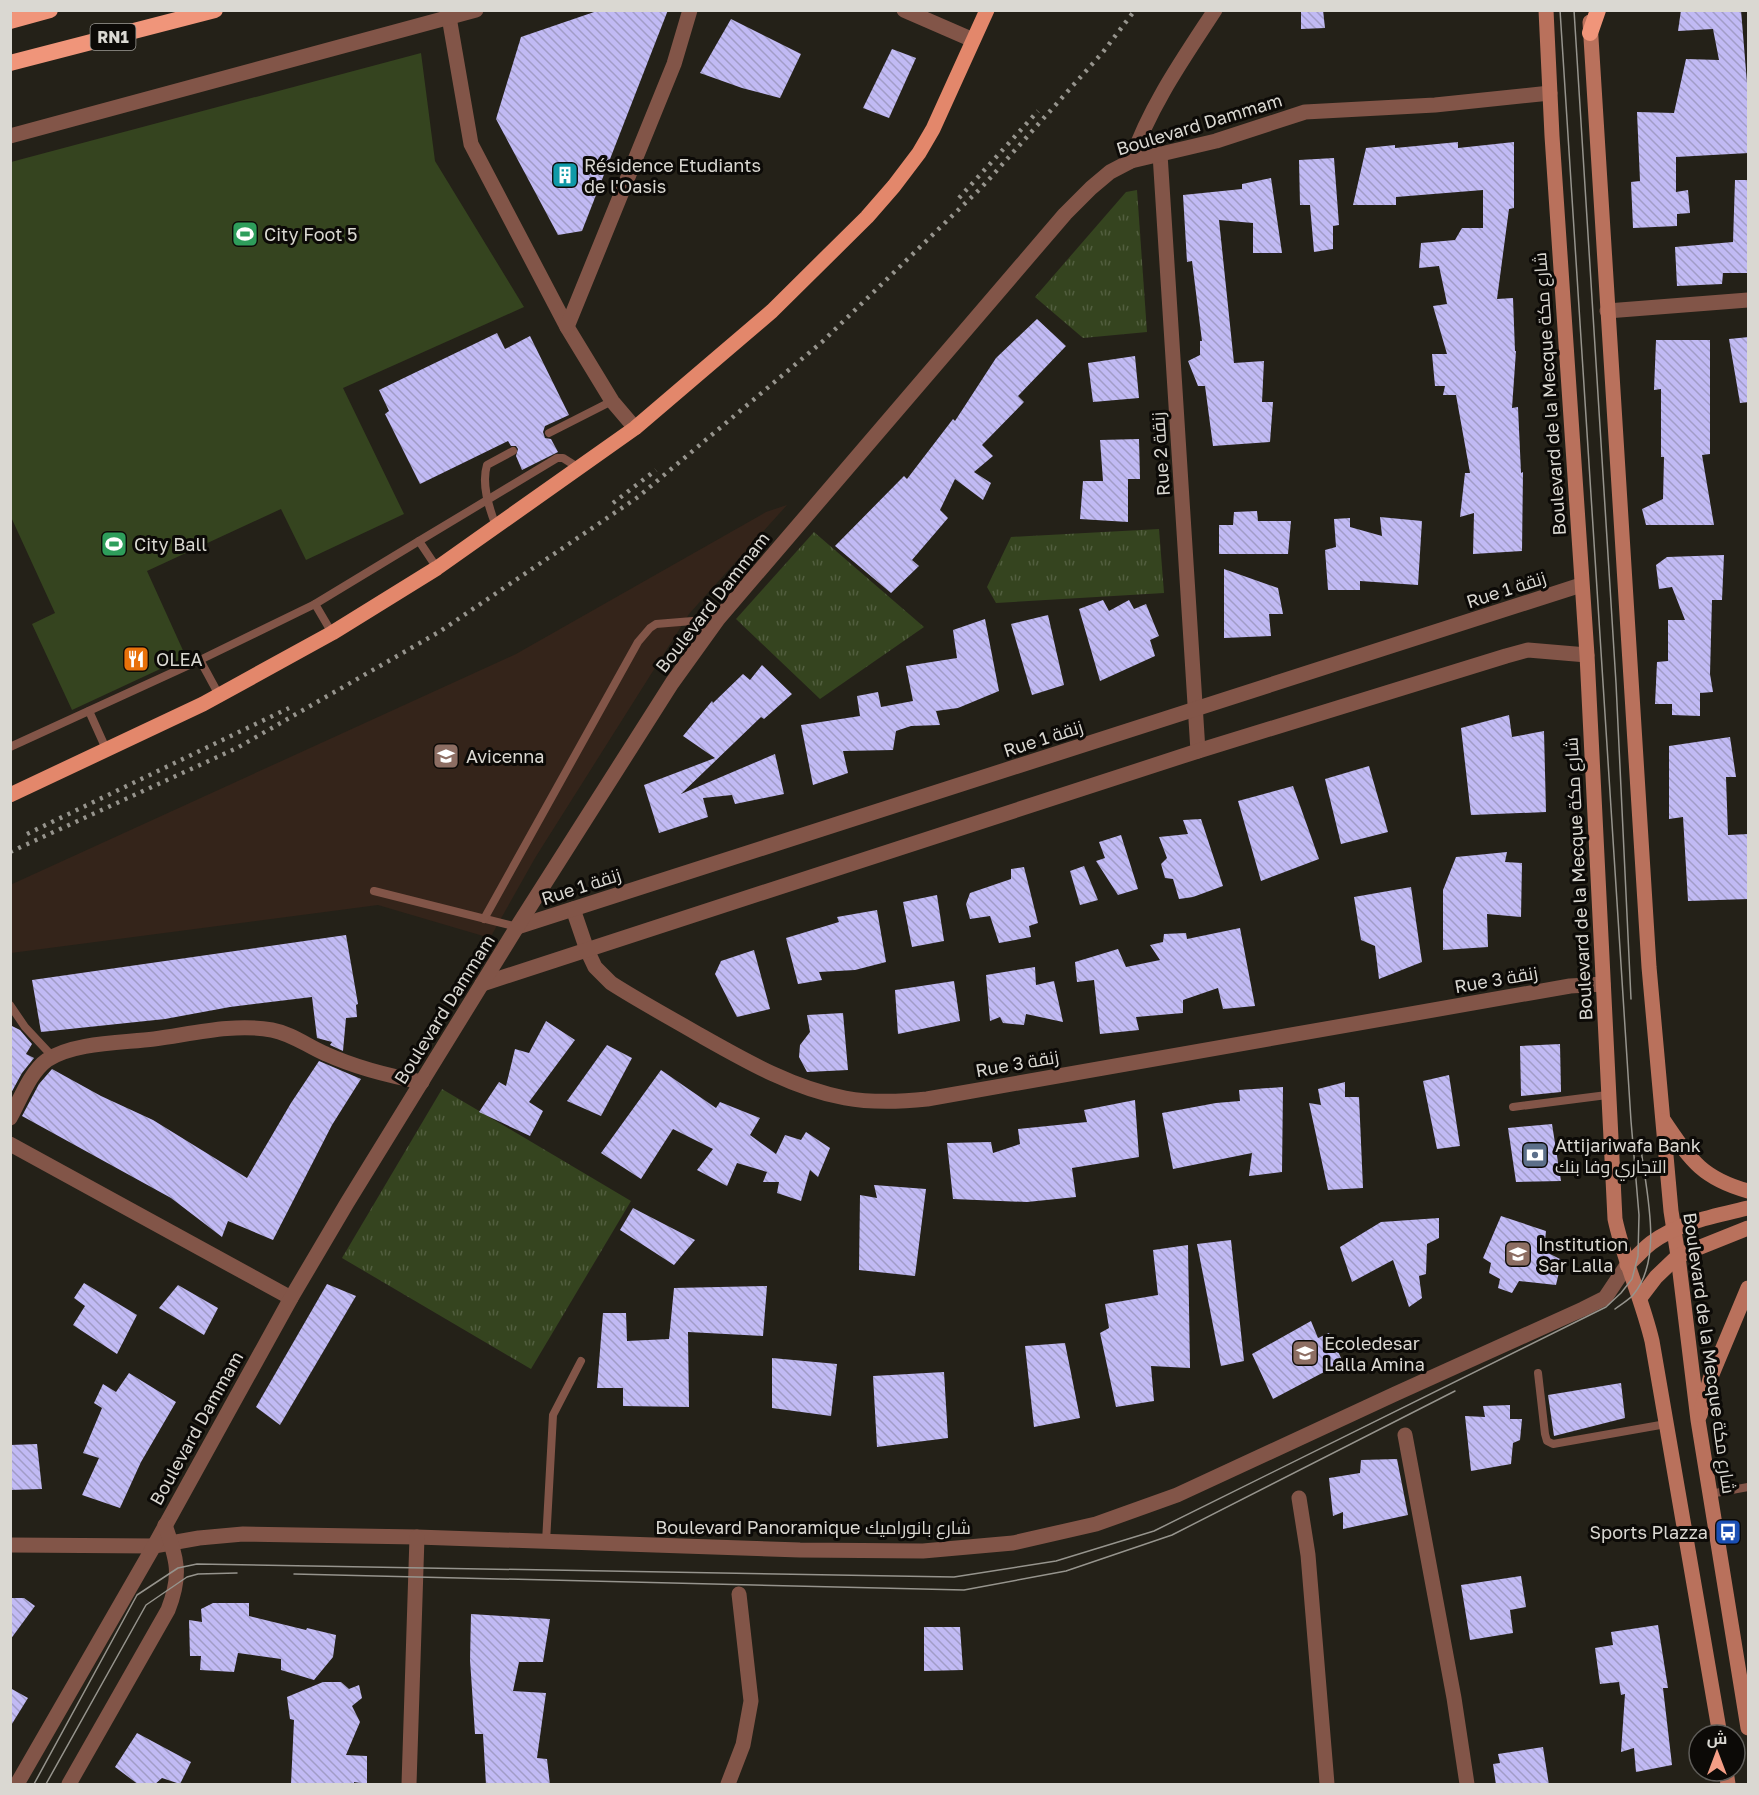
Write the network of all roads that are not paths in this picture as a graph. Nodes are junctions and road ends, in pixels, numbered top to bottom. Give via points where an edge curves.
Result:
1 (50, 10) edge
2 (215, 10) edge
3 (476, 10) edge
4 (690, 10) edge
5 (904, 10) edge
6 (987, 10) edge
7 (1215, 10) edge
8 (1546, 10) edge
9 (1589, 10) edge
10 (1598, 10) edge
11 (449, 17) junction
12 (10, 21) edge
13 (1590, 33) junction
14 (974, 40) junction
15 (10, 63) edge
16 (1550, 93) junction
17 (10, 136) edge
18 (1160, 154) junction
19 (1131, 161) junction
20 (1749, 300) edge
21 (1607, 311) junction
22 (567, 327) junction
23 (612, 401) junction
24 (635, 428) junction
25 (549, 433) dead end
26 (513, 451) dead end
27 (579, 468) junction
28 (488, 500) junction
29 (496, 526) junction
30 (419, 541) junction
31 (437, 568) junction
32 (1581, 585) junction
33 (315, 604) junction
34 (718, 619) junction
35 (332, 633) junction
36 (1587, 655) junction
37 (200, 660) junction
38 (219, 695) junction
39 (1196, 709) junction
40 (89, 711) junction
41 (10, 747) edge
42 (107, 751) junction
43 (1198, 751) junction
44 (10, 795) edge
45 (374, 891) dead end
46 (573, 909) junction
47 (484, 919) junction
48 (517, 927) junction
49 (587, 950) junction
50 (482, 984) junction
51 (1603, 984) junction
52 (10, 1005) edge
53 (52, 1057) junction
54 (422, 1082) junction
55 (1607, 1095) junction
56 (1513, 1107) dead end
57 (10, 1118) edge
58 (1662, 1118) junction
59 (10, 1144) edge
60 (1749, 1191) edge
61 (1749, 1208) edge
62 (1749, 1228) edge
63 (1674, 1230) junction
64 (1678, 1256) junction
65 (1627, 1265) junction
66 (1749, 1288) edge
67 (291, 1298) junction
68 (1640, 1298) junction
69 (581, 1361) dead end
70 (1538, 1373) dead end
71 (1698, 1420) junction
72 (1667, 1424) junction
73 (1405, 1435) dead end
74 (1749, 1487) edge
75 (1710, 1494) junction
76 (1299, 1498) dead end
77 (165, 1525) junction
78 (417, 1537) junction
79 (546, 1542) junction
80 (172, 1544) junction
81 (10, 1545) edge
82 (154, 1546) junction
83 (739, 1594) dead end
84 (1718, 1723) edge
85 (1749, 1728) edge
86 (17, 1785) edge
87 (69, 1785) edge
88 (409, 1785) edge
89 (728, 1785) edge
90 (1327, 1785) edge
91 (1467, 1785) edge

1 - 12 highway
2 - 15 highway, RN1
3 - 11 street
4 - 22 street via 674,64
5 - 14 street
6 - 14 main road
7 - 19 street via 1162,92
8 - 16 main road, Boulevard de la Mecque شارع مكة
9 - 13 main road, Boulevard de la Mecque شارع مكة
10 - 13 highway
11 - 17 street
11 - 22 street via 471,144
13 - 21 main road, Boulevard de la Mecque شارع مكة
14 - 24 main road via 920,153 867,217 772,311
16 - 18 street, Boulevard Dammam via 1435,105 1305,112 1216,141
16 - 32 main road, Boulevard de la Mecque شارع مكة
18 - 19 street, Boulevard Dammam
18 - 39 street, Rue 2 زنقة
19 - 34 street, Boulevard Dammam via 1110,172 1065,214
20 - 21 street
21 - 58 main road, Boulevard de la Mecque شارع مكة
22 - 23 street
23 - 24 street
23 - 25 lane
24 - 27 main road
26 - 28 lane via 487,465
27 - 28 lane via 557,458
27 - 29 main road
28 - 29 lane
28 - 30 lane
29 - 31 main road
30 - 31 lane
30 - 33 lane
31 - 35 main road
32 - 36 main road, Boulevard de la Mecque شارع مكة
32 - 39 street, Rue 1 زنقة
33 - 35 lane
33 - 37 lane
34 - 47 lane via 656,624 638,642
34 - 48 street, Boulevard Dammam via 672,683
35 - 38 main road
36 - 43 street via 1528,650
36 - 51 main road, Boulevard de la Mecque شارع مكة
37 - 38 lane
37 - 40 lane
38 - 42 main road
39 - 43 street, Rue 2 زنقة
39 - 46 street, Rue 1 زنقة
40 - 41 lane
40 - 42 lane
42 - 44 main road
43 - 49 street
45 - 47 lane
46 - 48 street, Rue 1 زنقة
46 - 49 street, Rue 3 زنقة
47 - 48 lane
48 - 50 street, Boulevard Dammam
49 - 50 street
49 - 51 street, Rue 3 زنقة via 595,967 611,982 746,1061 817,1091 894,1102 1570,986
50 - 54 street, Boulevard Dammam
51 - 55 main road, Boulevard de la Mecque شارع مكة
52 - 53 lane
53 - 54 street via 83,1047 226,1029 261,1029 287,1034 376,1073
53 - 57 street via 39,1067
54 - 67 street, Boulevard Dammam
55 - 56 lane
55 - 65 main road, Boulevard de la Mecque شارع مكة via 1615,1219
58 - 60 main road via 1703,1171
58 - 63 main road, Boulevard de la Mecque شارع مكة
59 - 67 street
61 - 63 main road, Boulevard Panoramique شارع بانوراميك
62 - 64 main road
63 - 64 main road, Boulevard de la Mecque شارع مكة
63 - 65 main road, Boulevard Panoramique شارع بانوراميك via 1650,1243
64 - 68 main road
64 - 71 main road, Boulevard de la Mecque شارع مكة
65 - 68 main road, Boulevard de la Mecque شارع مكة
65 - 79 street, Boulevard Panoramique شارع بانوراميك via 1605,1298 1583,1310 1177,1495 1054,1535 923,1551
66 - 71 main road via 1710,1380
67 - 77 street, Boulevard Dammam
68 - 72 main road, Boulevard de la Mecque شارع مكة
69 - 79 lane via 553,1415
70 - 72 lane via 1545,1434 1553,1444
71 - 75 main road, Boulevard de la Mecque شارع مكة
72 - 84 main road, Boulevard de la Mecque شارع مكة
73 - 91 street
74 - 75 lane
75 - 85 main road, Boulevard de la Mecque شارع مكة
76 - 90 street via 1308,1555
77 - 80 street, Boulevard Dammam
77 - 82 street, Boulevard Dammam
78 - 79 street, Boulevard Panoramique شارع بانوراميك
78 - 80 street, Boulevard Panoramique شارع بانوراميك via 243,1534
78 - 88 street
80 - 82 street, Boulevard Panoramique شارع بانوراميك
80 - 87 street, Boulevard Dammam via 178,1568 168,1610
81 - 82 street, Boulevard Panoramique شارع بانوراميك
82 - 86 street, Boulevard Dammam
83 - 89 street via 751,1701 743,1745

